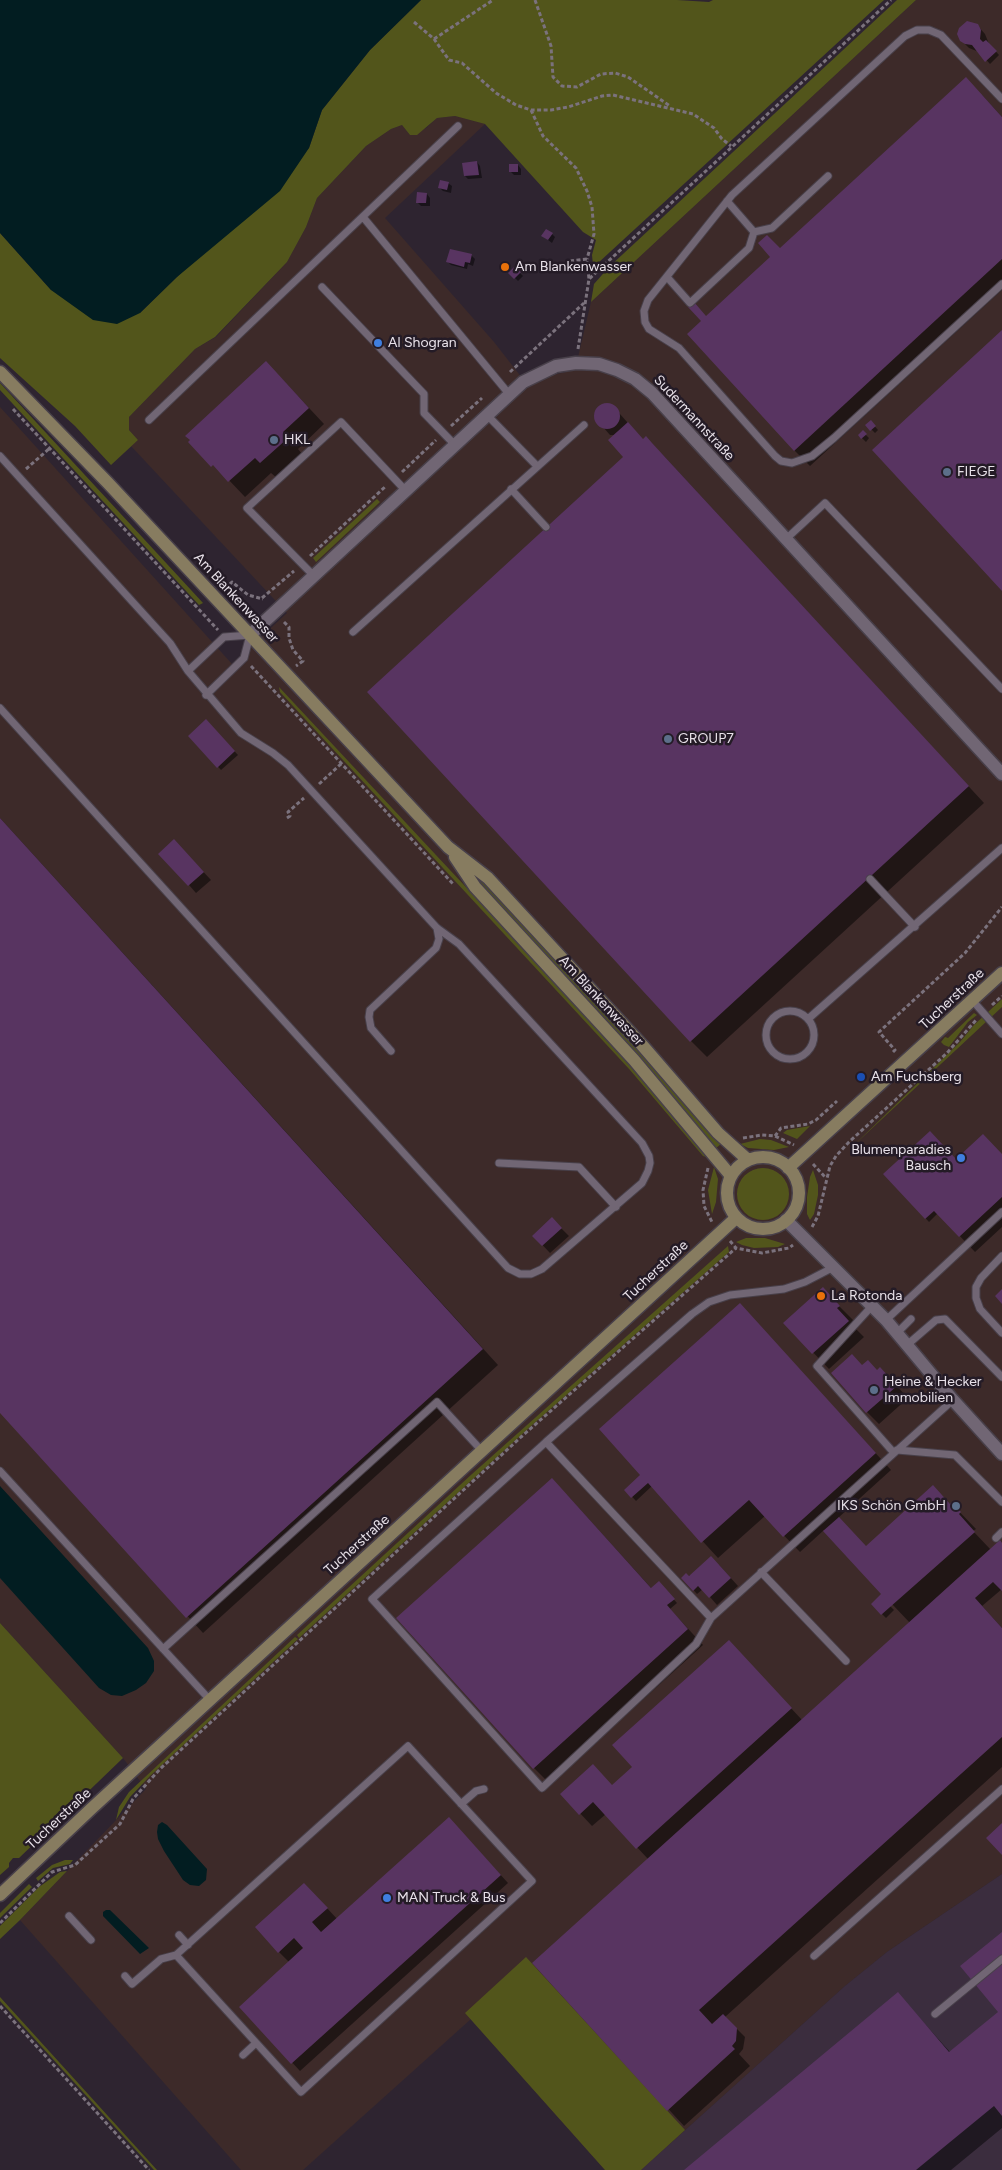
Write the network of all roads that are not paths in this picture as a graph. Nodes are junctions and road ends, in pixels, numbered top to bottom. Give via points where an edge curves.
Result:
1 (1002, 99) edge
2 (458, 126) dead end
3 (828, 176) dead end
4 (727, 201) junction
5 (363, 217) junction
6 (754, 232) junction
7 (667, 277) junction
8 (1002, 284) edge
9 (322, 287) dead end
10 (0, 372) edge
11 (510, 394) junction
12 (487, 415) junction
13 (148, 420) dead end
14 (584, 425) dead end
15 (455, 445) junction
16 (0, 456) edge
17 (537, 466) junction
18 (511, 489) junction
19 (406, 491) junction
20 (546, 527) dead end
21 (786, 539) junction
22 (314, 576) junction
23 (353, 632) dead end
24 (250, 635) junction
25 (188, 671) junction
26 (1002, 689) edge
27 (206, 695) junction
28 (0, 708) edge
29 (1002, 774) edge
30 (448, 847) junction
31 (1002, 848) edge
32 (870, 879) dead end
33 (914, 927) junction
34 (437, 928) junction
35 (1002, 973) edge
36 (972, 1000) junction
37 (808, 1019) junction
38 (1002, 1034) edge
39 (391, 1051) dead end
40 (748, 1160) junction
41 (499, 1163) dead end
42 (788, 1168) junction
43 (731, 1176) junction
44 (616, 1207) junction
45 (1002, 1212) edge
46 (736, 1218) junction
47 (786, 1220) junction
48 (1002, 1256) edge
49 (832, 1268) junction
50 (872, 1306) junction
51 (911, 1319) dead end
52 (886, 1320) junction
53 (897, 1333) junction
54 (1002, 1333) edge
55 (908, 1344) junction
56 (1002, 1377) edge
57 (953, 1400) junction
58 (546, 1442) junction
59 (482, 1451) junction
60 (896, 1451) junction
61 (1002, 1454) edge
62 (0, 1471) edge
63 (1002, 1502) edge
64 (1002, 1532) edge
65 (996, 1538) dead end
66 (761, 1572) junction
67 (711, 1618) junction
68 (163, 1649) junction
69 (846, 1661) dead end
70 (210, 1700) junction
71 (484, 1789) dead end
72 (1002, 1789) edge
73 (461, 1804) junction
74 (0, 1895) edge
75 (69, 1916) dead end
76 (179, 1935) dead end
77 (91, 1940) dead end
78 (188, 1945) junction
79 (176, 1955) junction
80 (814, 1956) dead end
81 (1002, 1959) edge
82 (125, 1976) dead end
83 (935, 2014) dead end
84 (256, 2042) junction
85 (243, 2055) dead end

1 - 4 lane via 941,35 929,30 916,30 905,36
2 - 5 lane
3 - 6 lane via 772,228
4 - 6 lane
4 - 7 lane
5 - 11 lane
5 - 13 lane
6 - 7 lane via 749,248 690,303
7 - 8 lane via 648,300 644,311 649,329 679,348 775,456 792,463 812,456 834,438
9 - 15 lane via 424,394 424,413
10 - 24 main road, Am Blankenwasser
11 - 12 street, Sudermannstraße
11 - 21 street, Sudermannstraße via 538,373 576,363 599,364 635,379
12 - 15 street, Sudermannstraße
12 - 17 lane
14 - 17 lane
15 - 19 street, Sudermannstraße
16 - 25 lane via 170,643
17 - 18 lane
18 - 20 lane
18 - 23 lane
19 - 22 street, Sudermannstraße
19 - 22 lane via 341,422 247,508
21 - 26 lane via 825,503
21 - 29 street, Sudermannstraße
22 - 24 street, Sudermannstraße
24 - 25 lane via 224,637
24 - 27 lane via 244,658
24 - 30 main road, Am Blankenwasser
25 - 27 lane
27 - 34 lane via 240,733 294,771
28 - 44 lane via 508,1268 520,1274 542,1269
30 - 40 main road, Am Blankenwasser via 488,878 730,1145
30 - 43 main road, Am Blankenwasser via 475,887 634,1060
31 - 33 lane
32 - 33 lane
33 - 37 lane
34 - 39 lane via 439,939 436,948 370,1010 371,1028
34 - 44 lane via 459,944 642,1143 649,1156 646,1178
35 - 36 main road, Tucherstraße
36 - 38 lane
36 - 42 main road, Tucherstraße
37 - 37 lane via 814,1035 811,1046 803,1055 787,1059 774,1053 766,1040 770,1021 787,1011
40 - 42 main road via 769,1158
40 - 43 main road
41 - 44 lane via 579,1167
42 - 47 main road via 795,1178 798,1200
43 - 46 main road via 726,1196
45 - 52 lane
46 - 47 main road via 748,1226 762,1228 774,1227
46 - 59 main road, Tucherstraße
47 - 49 street
48 - 54 lane via 976,1287 980,1309
49 - 50 street
49 - 58 lane via 784,1289 730,1295 709,1302
50 - 52 street
50 - 60 lane via 817,1366
51 - 53 lane
52 - 53 street
53 - 55 street
55 - 56 lane via 936,1320 945,1319
55 - 57 street
57 - 60 lane
57 - 61 street
58 - 67 lane
58 - 67 lane via 372,1599 542,1788 696,1644
59 - 68 lane via 437,1402
59 - 70 main road, Tucherstraße
60 - 63 lane via 955,1455
60 - 66 lane
62 - 68 lane
64 - 65 lane
66 - 67 lane
66 - 69 lane
68 - 70 lane
70 - 74 main road, Tucherstraße
71 - 73 lane via 476,1791
72 - 80 lane
73 - 78 lane via 408,1746
73 - 84 lane via 532,1881 302,2092
75 - 77 lane
76 - 78 lane
78 - 79 lane
79 - 82 lane via 161,1959 132,1984
79 - 84 lane
81 - 83 lane
84 - 85 lane

